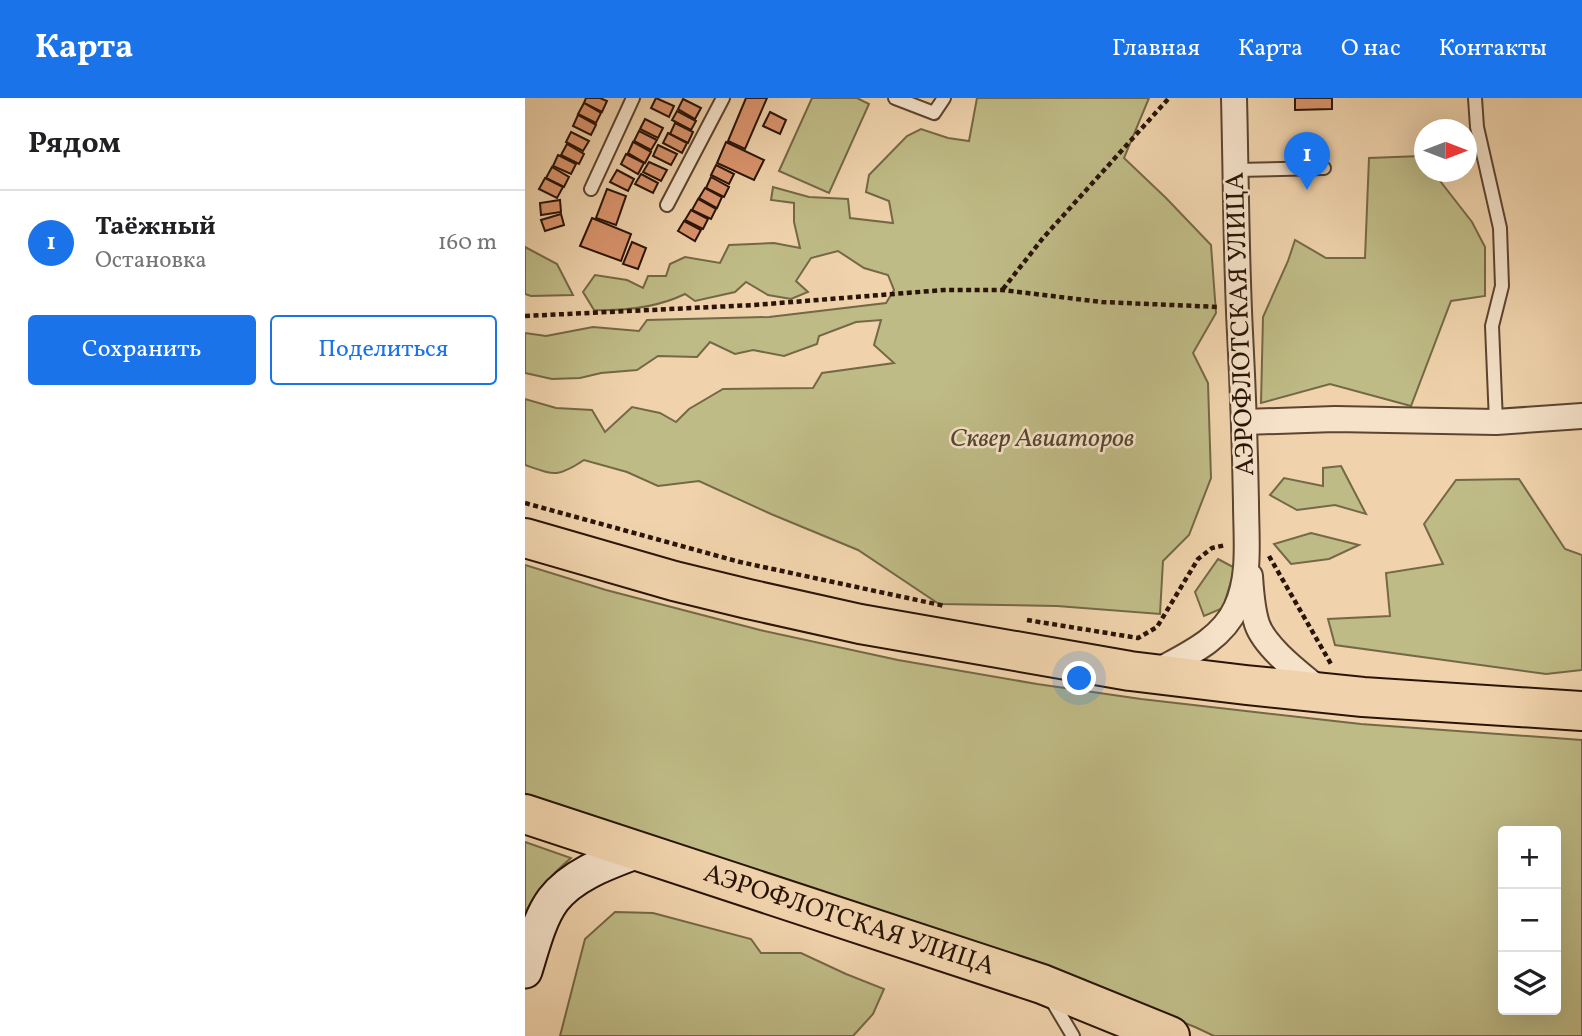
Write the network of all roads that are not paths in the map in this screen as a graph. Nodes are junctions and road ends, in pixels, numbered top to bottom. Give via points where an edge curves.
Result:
1 (633, 98) edge
2 (723, 98) edge
3 (895, 98) edge
4 (944, 98) edge
5 (1234, 98) edge
6 (1475, 98) edge
7 (1325, 168) dead end
8 (1236, 170) junction
9 (591, 188) dead end
10 (667, 205) dead end
11 (1582, 416) edge
12 (1245, 422) junction
13 (1496, 422) junction
14 (525, 538) edge
15 (1246, 545) junction
16 (1154, 674) junction
17 (1328, 679) junction
18 (1578, 710) edge
19 (525, 814) edge
20 (638, 851) junction
21 (525, 971) edge
22 (1042, 984) junction
23 (1073, 1036) edge
24 (1170, 1036) edge

1 - 9 lane
2 - 10 lane
3 - 4 lane via 934,113
5 - 8 street, АЭРОФЛОТСКАЯ УЛИЦА
6 - 13 lane via 1477,127 1500,228 1502,286 1492,326
7 - 8 lane
8 - 12 street, АЭРОФЛОТСКАЯ УЛИЦА
11 - 13 street
12 - 13 street
12 - 15 street, АЭРОФЛОТСКАЯ УЛИЦА
14 - 16 main road via 785,608
15 - 16 street, АЭРОФЛОТСКАЯ УЛИЦА via 1243,590 1224,626 1211,640
15 - 17 street, АЭРОФЛОТСКАЯ УЛИЦА via 1262,635 1287,662
16 - 17 main road
17 - 18 main road
19 - 20 main road, АЭРОФЛОТСКАЯ УЛИЦА
20 - 21 street via 577,878 554,900 537,932
20 - 22 main road, АЭРОФЛОТСКАЯ УЛИЦА
22 - 23 lane
22 - 24 main road, АЭРОФЛОТСКАЯ УЛИЦА

